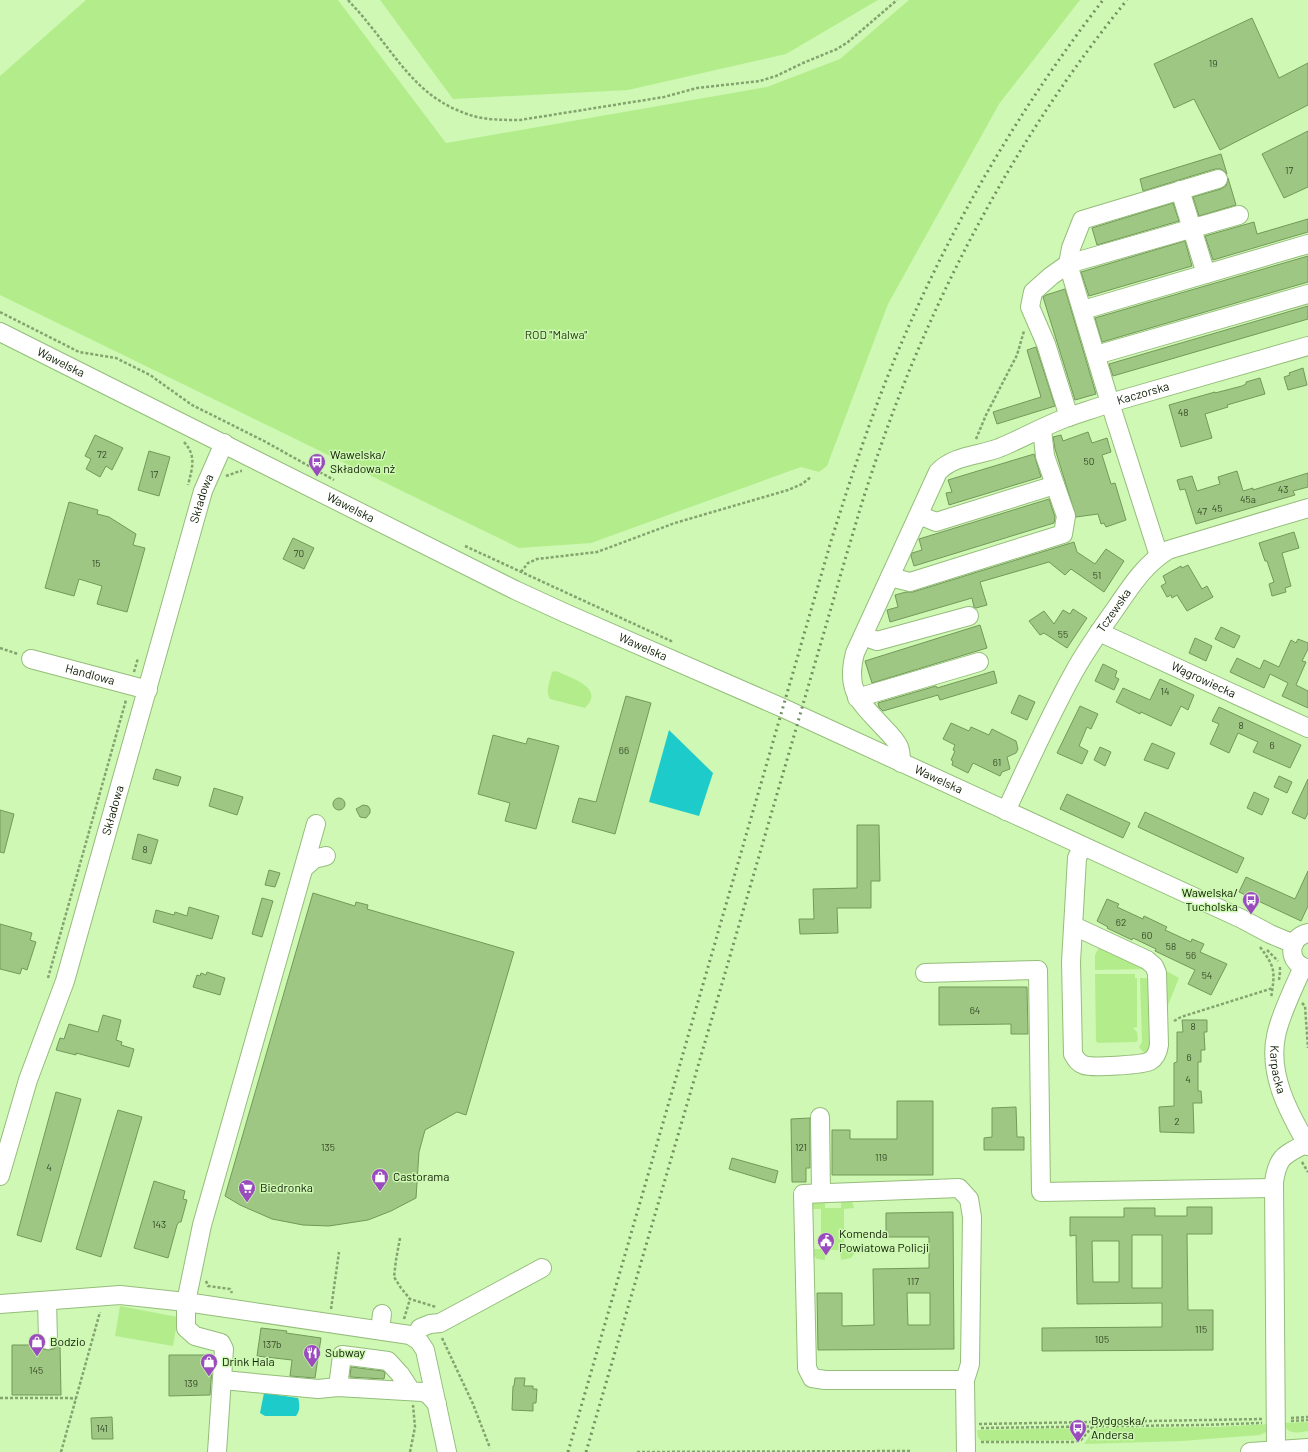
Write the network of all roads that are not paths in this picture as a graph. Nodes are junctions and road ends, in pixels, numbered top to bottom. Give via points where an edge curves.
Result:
1 (1218, 179) dead end
2 (1180, 190) junction
3 (1239, 215) dead end
4 (1192, 228) junction
5 (1308, 244) edge
6 (1068, 264) junction
7 (1206, 274) junction
8 (1308, 294) edge
9 (1083, 310) junction
10 (0, 332) edge
11 (1308, 346) edge
12 (1096, 355) junction
13 (1110, 403) junction
14 (1069, 417) junction
15 (1042, 429) junction
16 (224, 443) junction
17 (1055, 485) junction
18 (1308, 508) edge
19 (918, 515) junction
20 (1159, 556) junction
21 (890, 578) junction
22 (969, 616) dead end
23 (1099, 632) junction
24 (863, 636) junction
25 (31, 659) dead end
26 (979, 662) dead end
27 (148, 690) junction
28 (858, 698) junction
29 (1308, 727) edge
30 (901, 763) junction
31 (1006, 811) junction
32 (316, 824) dead end
33 (1082, 847) junction
34 (326, 856) dead end
35 (304, 868) junction
36 (1074, 926) junction
37 (1308, 933) edge
38 (1294, 944) junction
39 (1305, 968) edge
40 (925, 973) dead end
41 (820, 1117) dead end
42 (1307, 1145) edge
43 (0, 1176) edge
44 (1274, 1188) junction
45 (821, 1193) junction
46 (542, 1268) dead end
47 (47, 1301) junction
48 (186, 1302) junction
49 (0, 1304) edge
50 (424, 1325) junction
51 (48, 1340) dead end
52 (425, 1350) junction
53 (223, 1380) junction
54 (965, 1380) junction
55 (338, 1387) junction
56 (421, 1387) junction
57 (972, 1447) edge
58 (1308, 1448) edge
59 (1276, 1450) junction
60 (217, 1452) edge
61 (447, 1452) edge
62 (1250, 1452) edge

1 - 2 street
2 - 4 street
2 - 6 street via 1082,220
3 - 4 street
4 - 6 street
4 - 7 street
5 - 7 street
6 - 9 street
6 - 14 street via 1033,292 1030,307 1046,344
7 - 9 street
8 - 12 street
9 - 12 street
10 - 16 street, Wawelska
11 - 13 street, Kaczorska
12 - 13 street
13 - 14 street
13 - 20 street, Kaczorska
14 - 15 street
15 - 17 street via 1045,456
15 - 19 street via 997,448 945,465 938,472
16 - 27 street, Składowa via 199,506
16 - 30 street, Wawelska via 515,590
17 - 19 street via 936,522
17 - 21 street via 1066,516 1063,534 910,582
18 - 20 street, Tczewska via 1168,550
19 - 21 street
20 - 23 street, Tczewska via 1139,574
21 - 24 street
22 - 24 street via 877,641
23 - 29 street, Wągrowiecka
23 - 31 street, Tczewska via 1059,700
24 - 28 street via 851,666 851,678
25 - 27 street, Handlowa
26 - 28 street
27 - 43 street, Składowa via 65,981 28,1080
28 - 30 street via 893,738 900,750
30 - 31 street, Wawelska
31 - 33 street, Wawelska
32 - 35 street
33 - 36 street via 1077,858
33 - 38 street, Wawelska
34 - 35 street via 314,859
35 - 48 street via 202,1225
36 - 36 street via 1071,962 1073,1050 1076,1059 1086,1066 1144,1064 1157,1053 1159,1045 1157,973 1154,966 1147,960
37 - 38 street via 1301,935
38 - 39 street via 1294,960
39 - 42 street, Karpacka via 1278,1028 1274,1046 1285,1103
40 - 44 street via 1038,970 1041,1192
41 - 45 street
42 - 44 street via 1288,1153 1279,1162
44 - 59 street
45 - 54 street via 959,1188 969,1199 972,1217 970,1364
45 - 54 street via 803,1194 807,1368 812,1378
46 - 50 street
47 - 48 street via 120,1295
47 - 49 street
47 - 51 street
48 - 50 street via 248,1303 312,1313 328,1323 349,1318
48 - 53 street via 186,1328 195,1336 221,1343 224,1349
50 - 52 street via 419,1340
50 - 52 street via 431,1335
52 - 56 street
53 - 55 street via 318,1389
53 - 60 street
54 - 57 street
55 - 56 street
55 - 56 street via 342,1355 388,1361 400,1374
56 - 61 street via 437,1404
58 - 59 street
59 - 62 street

